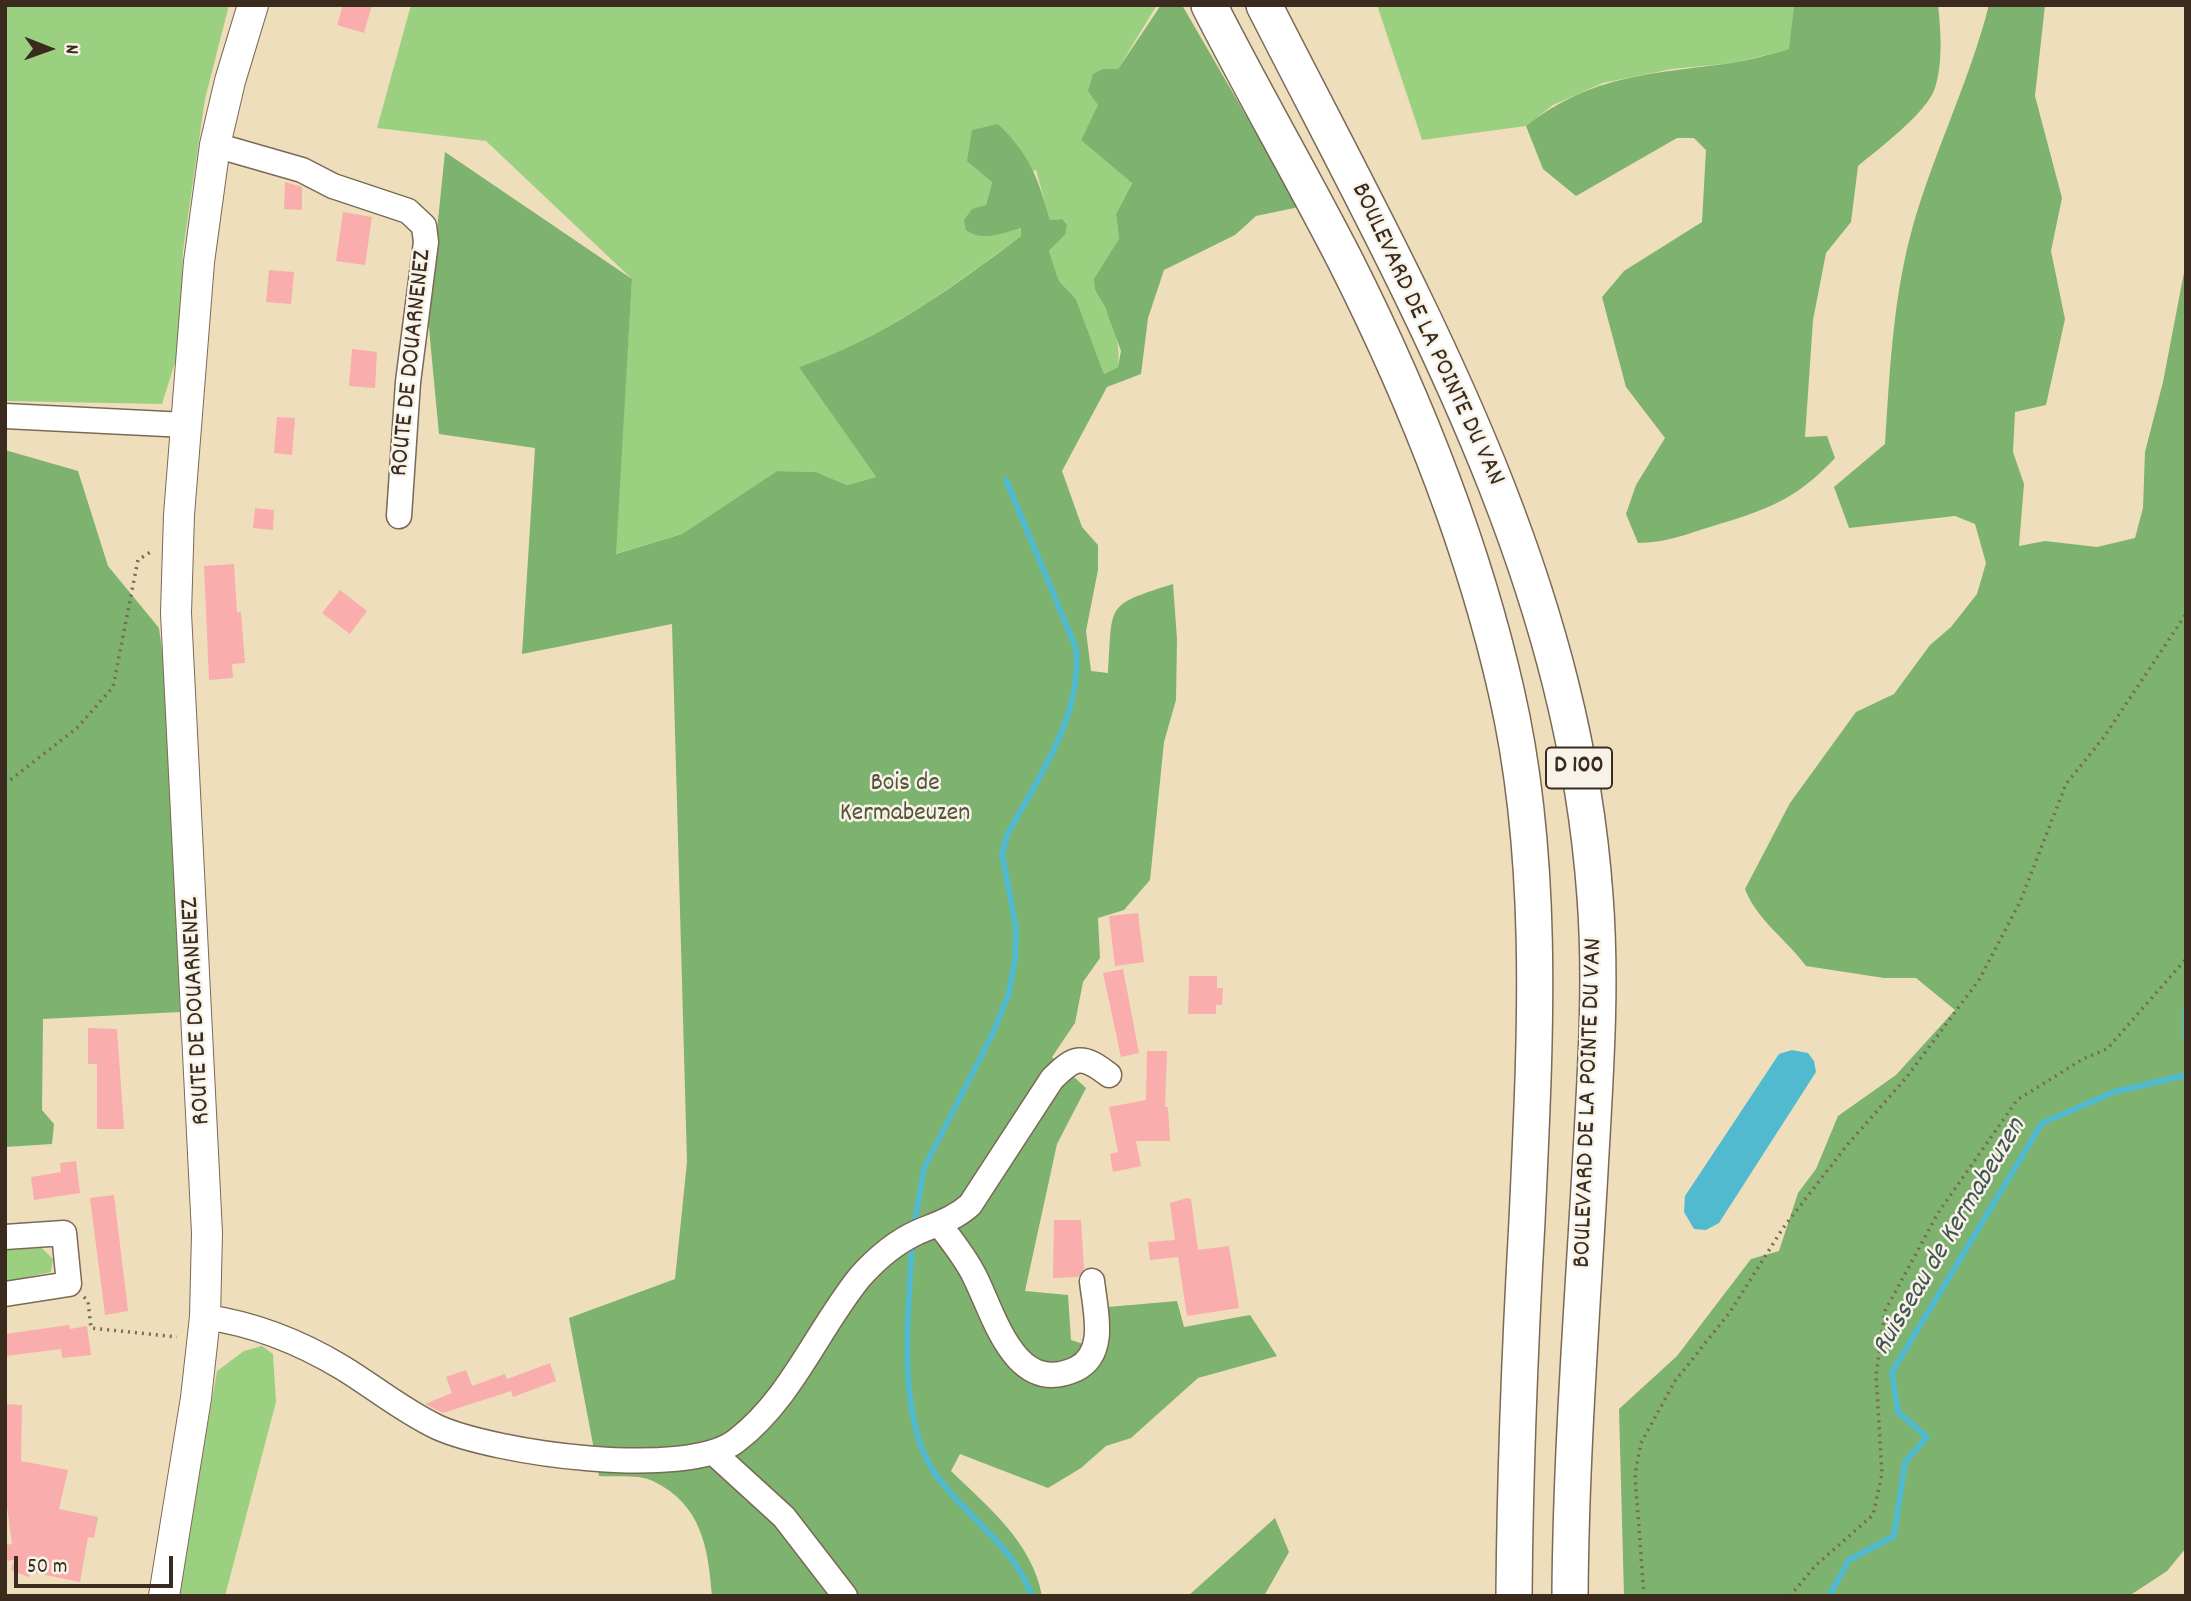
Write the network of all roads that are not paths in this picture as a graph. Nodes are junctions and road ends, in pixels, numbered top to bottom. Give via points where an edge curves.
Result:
1 (253, 5) edge
2 (1209, 5) edge
3 (1264, 5) edge
4 (215, 145) junction
5 (5, 416) edge
6 (186, 425) junction
7 (399, 516) dead end
8 (1109, 1075) dead end
9 (921, 1231) junction
10 (5, 1237) edge
11 (1092, 1281) dead end
12 (5, 1294) edge
13 (204, 1328) junction
14 (715, 1454) junction
15 (164, 1596) edge
16 (845, 1596) edge
17 (1514, 1596) edge
18 (1570, 1596) edge

1 - 4 main road, ROUTE DE DOUARNENEZ
2 - 17 highway, BOULEVARD DE LA POINTE DU VAN / D 100 via 1346,262 1406,392 1444,482 1478,582 1507,692 1528,836 1534,983
3 - 18 highway, BOULEVARD DE LA POINTE DU VAN / D 100 via 1431,332 1483,447 1521,545 1574,736 1588,826 1598,971 1571,1465
4 - 6 main road, ROUTE DE DOUARNENEZ via 199,262
4 - 7 street, ROUTE DE DOUARNENEZ via 302,170 333,186 400,207 424,226
5 - 6 street
6 - 13 main road, ROUTE DE DOUARNENEZ via 178,550 179,684 207,1188
8 - 9 street via 1084,1060 1069,1062 1037,1101 979,1195 960,1213
9 - 11 street via 974,1275 1018,1362 1037,1372 1060,1374 1085,1364 1092,1354 1098,1337
9 - 14 street via 888,1250 861,1277 777,1399 750,1429
10 - 12 street via 64,1233 69,1284
13 - 14 street via 253,1327 299,1344 434,1425 480,1442 611,1459
13 - 15 main road, ROUTE DE DOUARNENEZ
14 - 16 street via 784,1517

